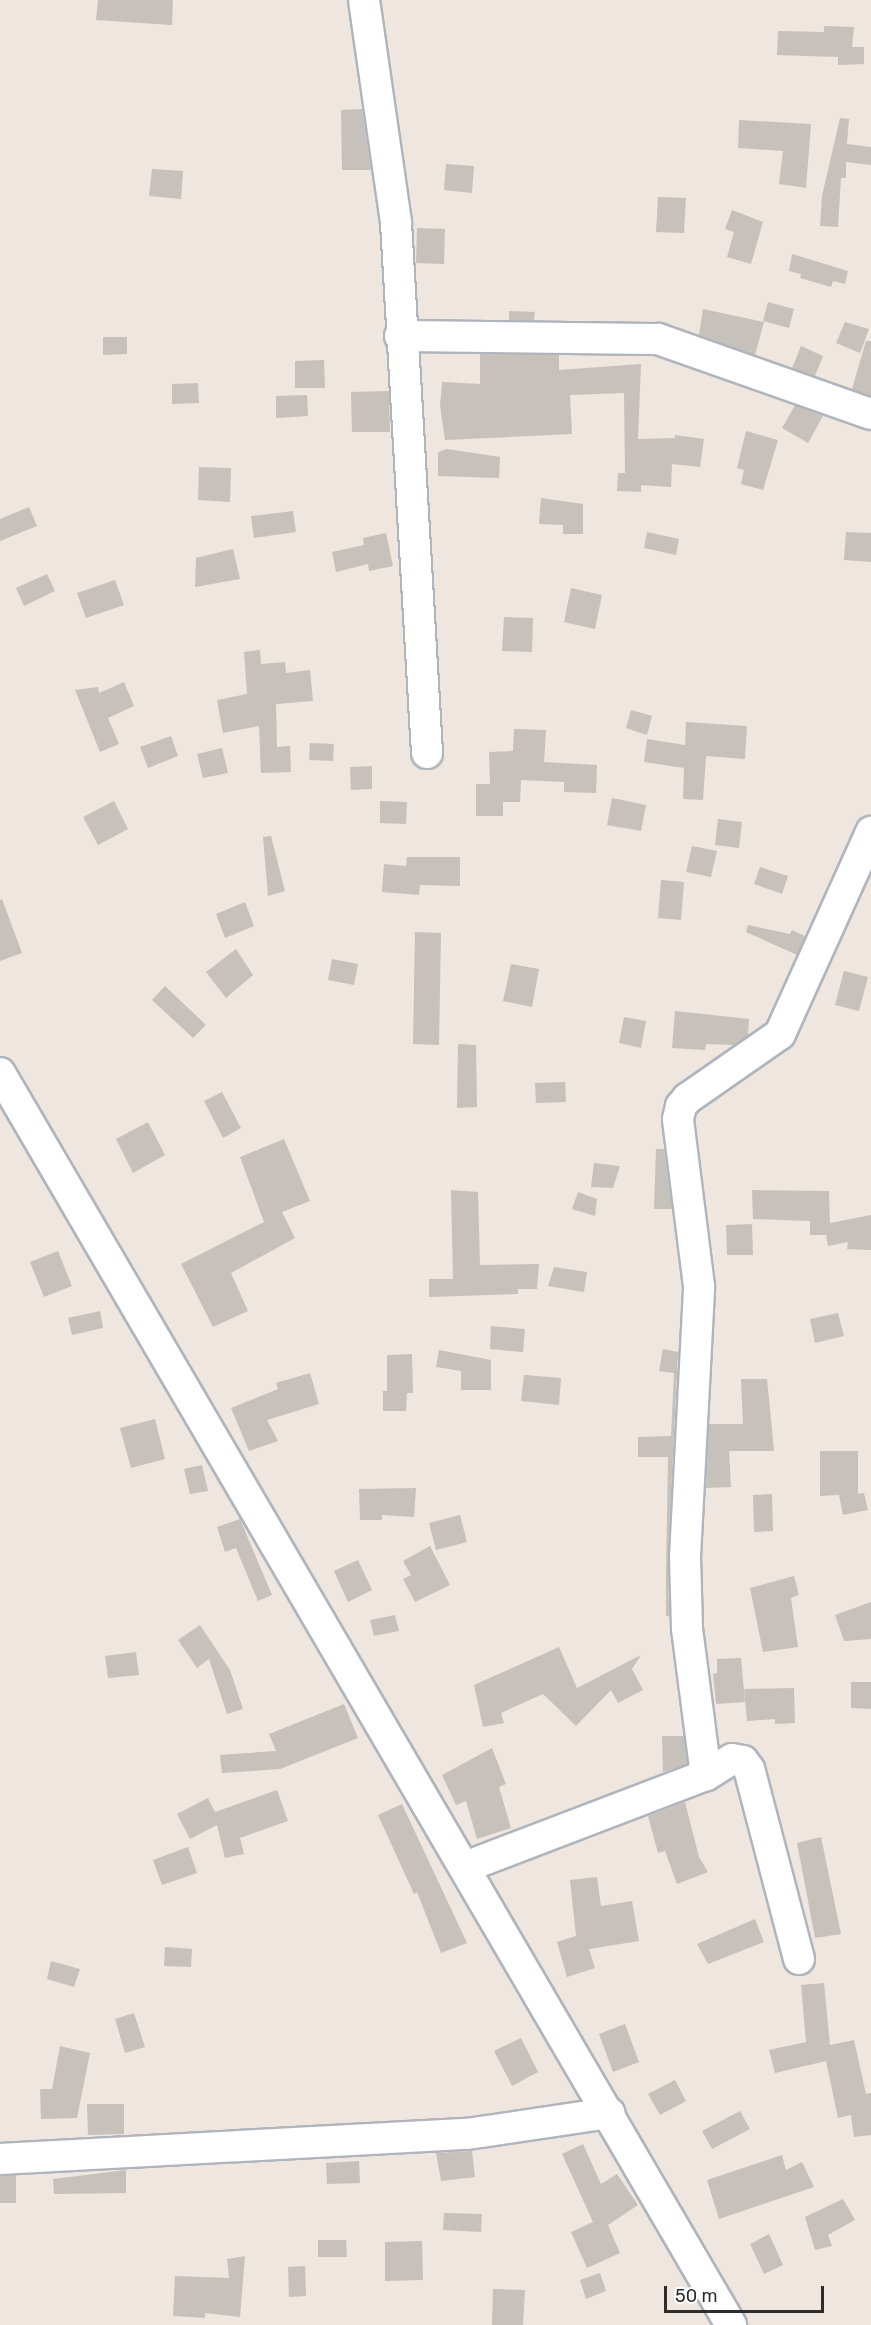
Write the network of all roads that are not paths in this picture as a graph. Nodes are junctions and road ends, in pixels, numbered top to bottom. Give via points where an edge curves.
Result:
1 (364, 0) edge
2 (400, 336) junction
3 (871, 414) edge
4 (427, 753) dead end
5 (871, 832) edge
6 (0, 1073) edge
7 (706, 1774) junction
8 (465, 1867) junction
9 (799, 1959) dead end
10 (609, 2113) junction
11 (0, 2159) edge
12 (731, 2325) edge

1 - 2 street via 396,224
2 - 3 street via 658,339
2 - 4 street
5 - 7 street via 780,1034 688,1098 678,1119 699,1286 685,1557 687,1628
6 - 8 street
7 - 8 street
7 - 9 street via 732,1760 743,1761 749,1769
8 - 10 street
10 - 11 street via 467,2134
10 - 12 street

